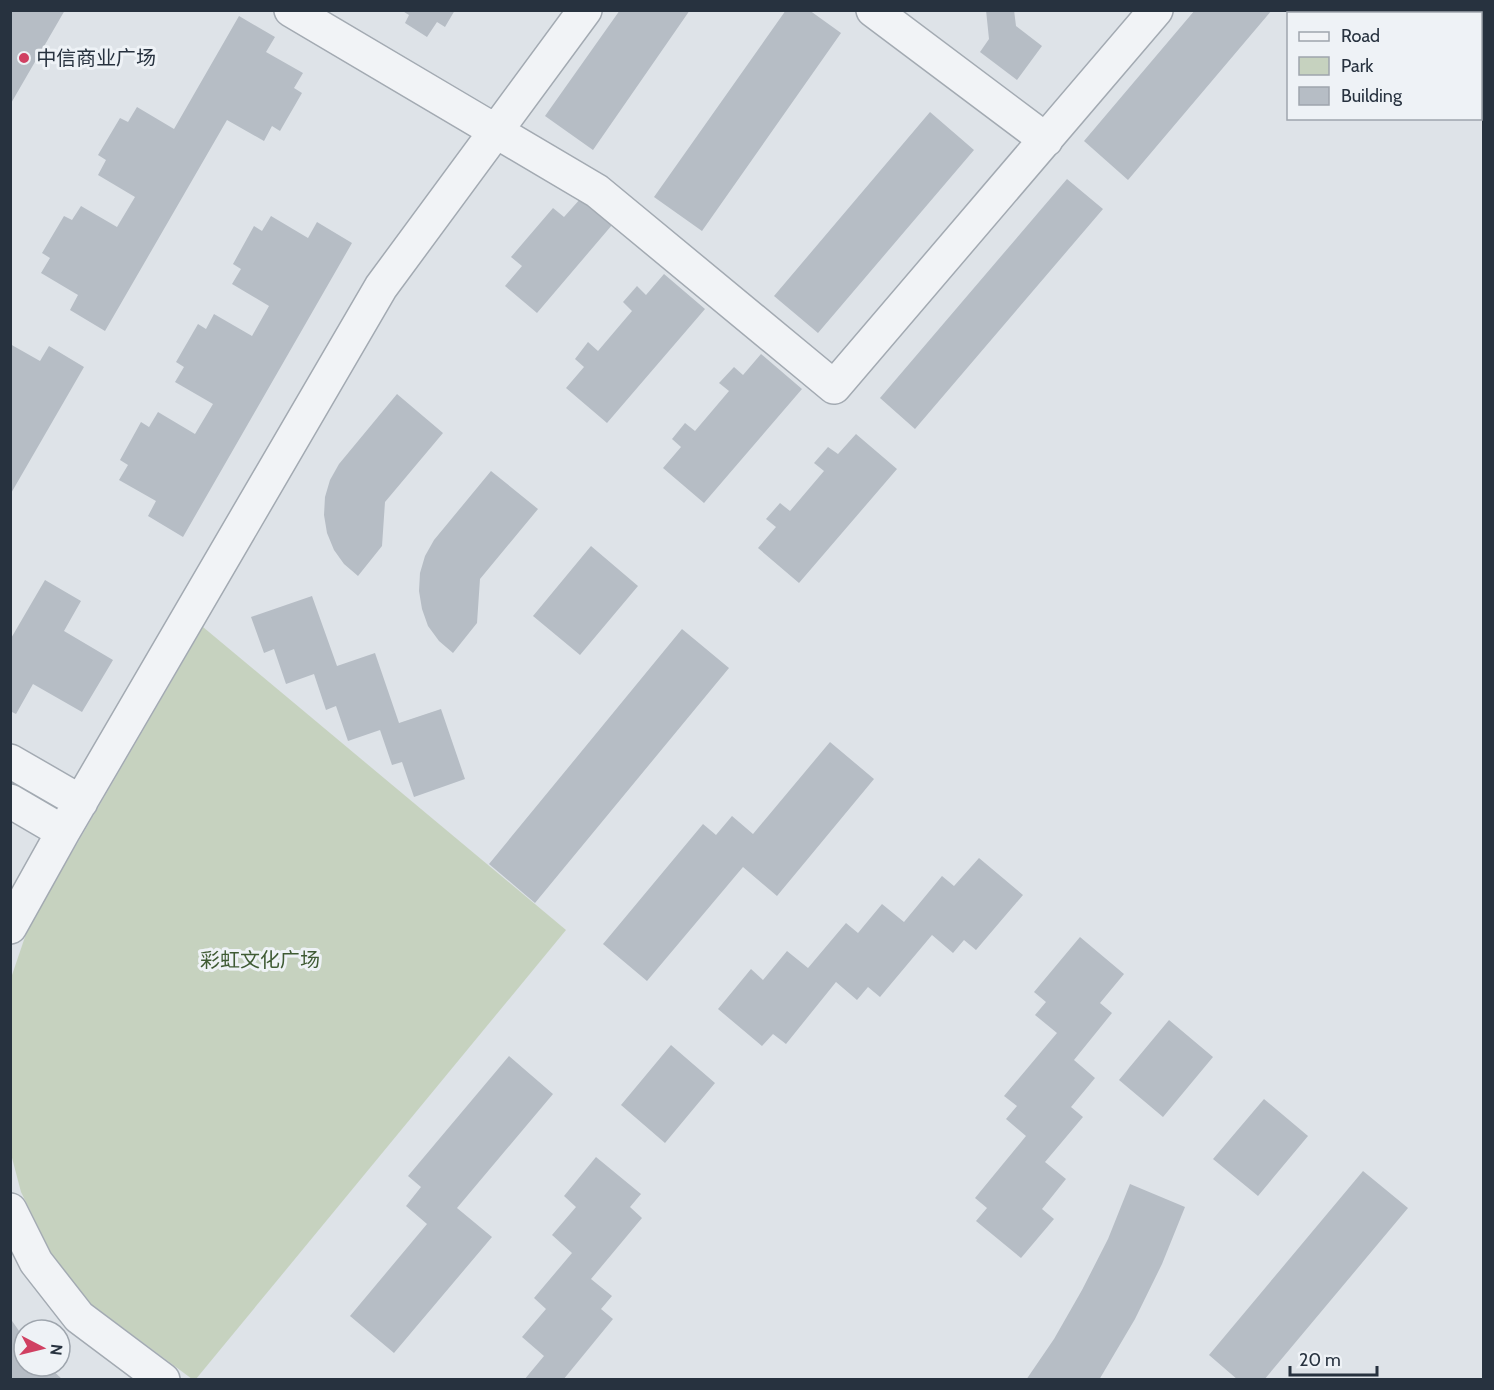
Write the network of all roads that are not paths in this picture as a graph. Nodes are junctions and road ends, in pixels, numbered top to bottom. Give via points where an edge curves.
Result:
1 (291, 10) edge
2 (585, 10) edge
3 (873, 10) edge
4 (1156, 10) edge
5 (496, 131) junction
6 (1046, 140) junction
7 (10, 761) edge
8 (10, 801) edge
9 (81, 802) junction
10 (63, 832) junction
11 (10, 927) edge
12 (10, 1210) edge
13 (163, 1380) edge

1 - 5 street
2 - 5 street
3 - 6 street
4 - 6 street
5 - 6 street via 597,191 834,387
5 - 9 street via 381,287
7 - 9 street
8 - 10 street
9 - 10 street
10 - 11 street
12 - 13 street via 36,1262 79,1317

